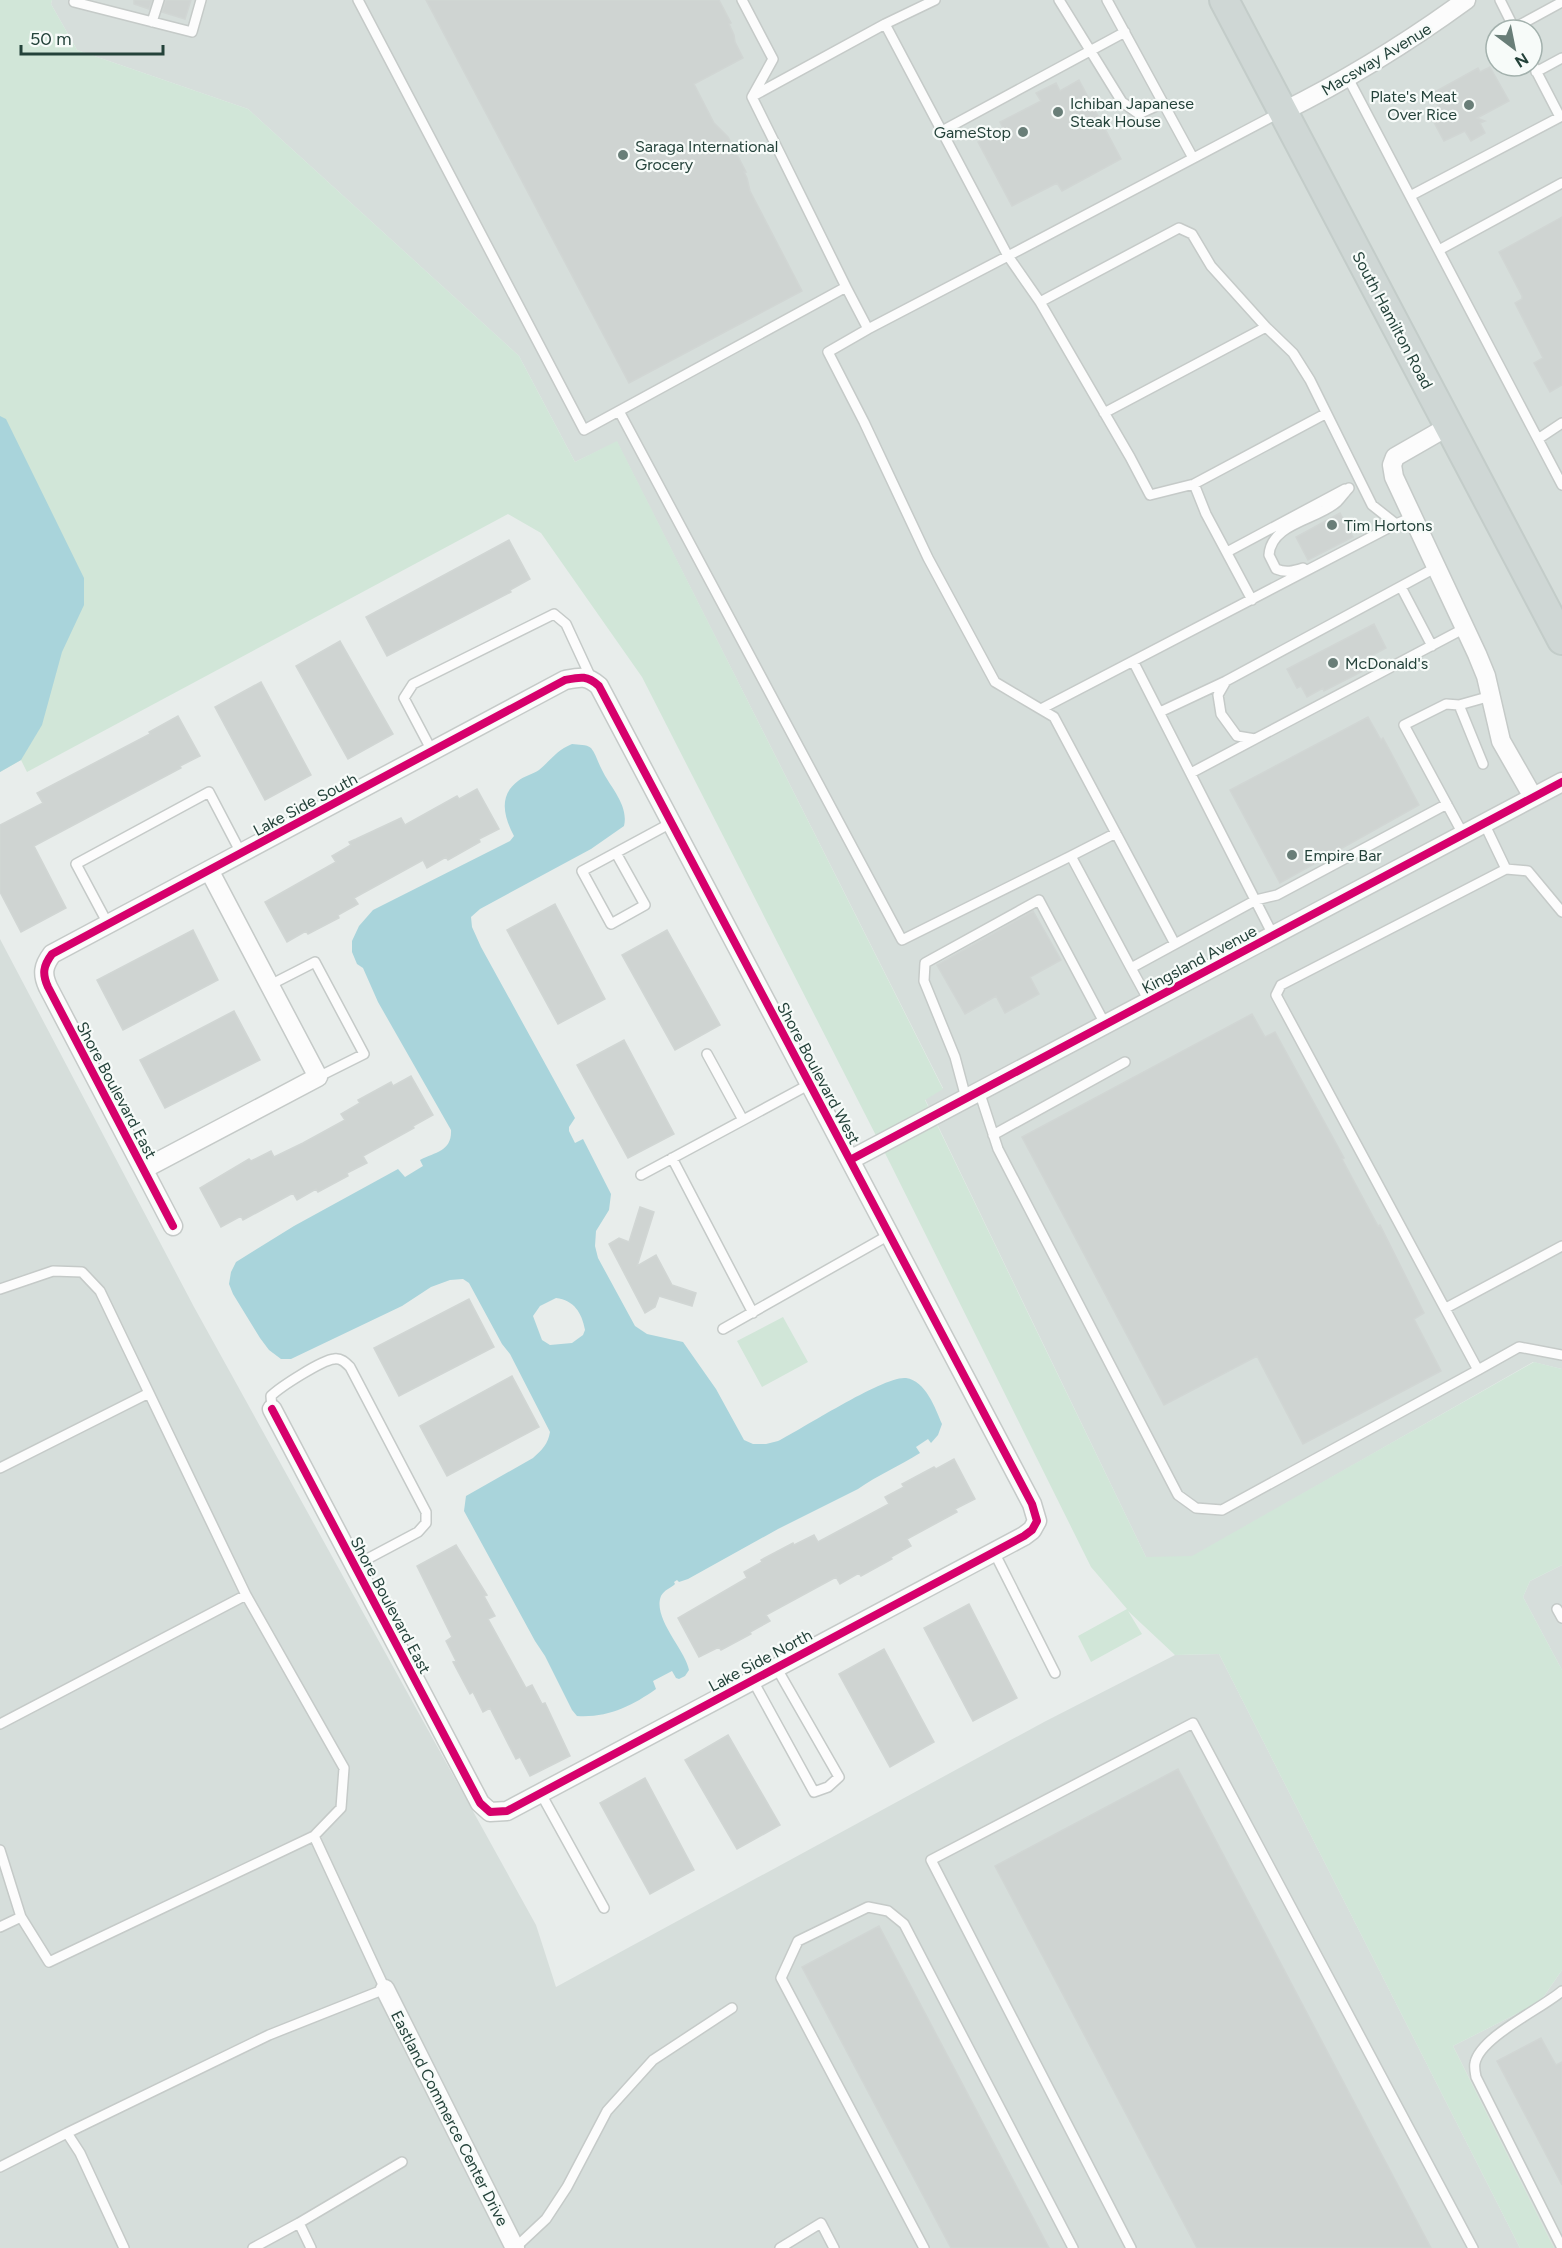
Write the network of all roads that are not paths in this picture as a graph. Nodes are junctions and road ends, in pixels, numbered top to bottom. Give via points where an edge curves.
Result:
1 (75, 0) edge
2 (113, 0) edge
3 (159, 0) edge
4 (201, 0) edge
5 (358, 0) edge
6 (741, 0) edge
7 (935, 0) edge
8 (1059, 0) edge
9 (1107, 0) edge
10 (1224, 0) edge
11 (1500, 0) edge
12 (1461, 2) edge
13 (1562, 2) edge
14 (110, 11) junction
15 (1509, 18) edge
16 (1534, 18) edge
17 (153, 22) junction
18 (885, 24) junction
19 (1125, 32) junction
20 (1091, 52) junction
21 (1562, 58) edge
22 (1544, 64) edge
23 (1348, 78) junction
24 (1540, 78) edge
25 (752, 97) junction
26 (1163, 103) junction
27 (1282, 112) junction
28 (1561, 116) edge
29 (942, 131) junction
30 (1192, 158) junction
31 (1562, 183) edge
32 (1410, 196) junction
33 (1439, 250) junction
34 (1008, 256) junction
35 (846, 287) junction
36 (1040, 302) junction
37 (1266, 327) junction
38 (868, 328) junction
39 (619, 411) junction
40 (1104, 413) junction
41 (1325, 414) junction
42 (1562, 423) edge
43 (1449, 426) junction
44 (1538, 439) junction
45 (1360, 481) junction
46 (1194, 484) junction
47 (1562, 485) edge
48 (1349, 488) junction
49 (1413, 517) junction
50 (1396, 524) junction
51 (1372, 537) junction
52 (1227, 552) junction
53 (1435, 568) junction
54 (1401, 587) junction
55 (1252, 600) junction
56 (1465, 628) junction
57 (1562, 640) edge
58 (1432, 646) junction
59 (1133, 661) junction
60 (588, 678) junction
61 (1226, 681) junction
62 (1491, 696) junction
63 (1459, 705) junction
64 (1041, 709) junction
65 (1160, 712) junction
66 (1255, 739) junction
67 (432, 751) junction
68 (1482, 764) dead end
69 (1191, 773) junction
70 (1562, 782) edge
71 (1533, 797) junction
72 (1447, 804) junction
73 (671, 823) junction
74 (1484, 823) junction
75 (1116, 833) junction
76 (1463, 834) junction
77 (241, 853) junction
78 (616, 853) junction
79 (1071, 856) junction
80 (1506, 869) junction
81 (209, 870) junction
82 (1256, 900) junction
83 (1562, 912) edge
84 (108, 924) junction
85 (1273, 935) junction
86 (1175, 944) junction
87 (44, 964) joint
88 (1131, 968) junction
89 (270, 985) junction
90 (1149, 1001) junction
91 (1105, 1024) junction
92 (708, 1054) dead end
93 (1125, 1062) dead end
94 (318, 1077) junction
95 (810, 1084) junction
96 (972, 1095) junction
97 (742, 1120) junction
98 (993, 1135) junction
99 (672, 1158) junction
100 (850, 1160) junction
101 (144, 1169) junction
102 (640, 1175) dead end
103 (173, 1226) dead end
104 (889, 1235) junction
105 (1562, 1246) edge
106 (0, 1289) edge
107 (1446, 1308) junction
108 (753, 1313) junction
109 (723, 1329) dead end
110 (1562, 1355) edge
111 (1478, 1370) junction
112 (149, 1393) junction
113 (272, 1409) joint
114 (0, 1468) edge
115 (1037, 1521) joint
116 (994, 1552) junction
117 (354, 1566) junction
118 (246, 1595) junction
119 (1557, 1609) dead end
120 (1562, 1618) edge
121 (776, 1667) junction
122 (1055, 1673) dead end
123 (752, 1679) junction
124 (0, 1724) edge
125 (540, 1792) junction
126 (490, 1812) joint
127 (314, 1836) junction
128 (0, 1850) edge
129 (604, 1908) dead end
130 (21, 1917) junction
131 (0, 1927) edge
132 (385, 1989) junction
133 (1562, 1991) edge
134 (732, 2008) dead end
135 (67, 2133) junction
136 (402, 2162) dead end
137 (0, 2167) edge
138 (299, 2223) junction
139 (124, 2248) edge
140 (253, 2248) edge
141 (311, 2248) edge
142 (515, 2248) edge
143 (780, 2248) edge
144 (834, 2248) edge
145 (924, 2248) edge
146 (1073, 2248) edge
147 (1131, 2248) edge
148 (1473, 2248) edge
149 (1562, 2248) edge

1 - 14 lane
2 - 14 lane
3 - 17 lane
4 - 17 lane via 192,32
5 - 39 lane via 584,430
6 - 25 lane via 773,59
7 - 18 lane
8 - 20 lane
9 - 19 lane
10 - 27 main road, South Hamilton Road
11 - 15 lane
12 - 23 street, Macsway Avenue via 1401,47
13 - 16 lane
14 - 17 lane
18 - 25 lane
18 - 29 lane
19 - 20 lane
19 - 26 lane
20 - 26 lane via 1122,102 1139,114
20 - 29 lane
21 - 22 lane
23 - 27 street, Macsway Avenue
23 - 32 lane
24 - 28 lane
25 - 35 lane
26 - 30 lane
27 - 30 lane
27 - 43 main road, South Hamilton Road
28 - 32 lane
29 - 34 lane
30 - 34 lane
31 - 33 lane
32 - 33 lane
33 - 44 lane
34 - 36 lane
34 - 38 lane
35 - 38 lane
35 - 39 lane
36 - 37 lane via 1179,228 1192,234 1210,266
36 - 40 lane
37 - 40 lane
37 - 41 lane via 1293,353
38 - 64 lane via 828,352 928,558 995,682
39 - 79 lane via 902,940
40 - 46 lane via 1150,495
41 - 45 lane
41 - 46 lane
42 - 44 lane
43 - 49 street via 1395,457 1394,477
43 - 57 main road, South Hamilton Road
44 - 47 lane
45 - 48 lane
45 - 50 lane via 1372,505
46 - 52 lane
48 - 51 lane via 1336,503 1273,539 1269,547 1271,562 1282,572 1292,572 1355,539
48 - 52 lane
49 - 50 lane
49 - 53 street
50 - 51 lane
51 - 55 lane
52 - 55 lane
53 - 54 lane
53 - 56 street
54 - 58 lane
54 - 61 lane
55 - 59 lane
56 - 58 lane
56 - 62 street
58 - 66 lane
59 - 64 lane
59 - 65 lane
60 - 67 street, Lake Side South via 565,680
60 - 67 lane via 566,624 554,614 413,684 404,698
60 - 73 street, Shore Boulevard West via 598,686
61 - 65 lane
61 - 66 lane via 1218,695 1221,714 1237,736
62 - 63 lane
62 - 71 street via 1501,741
63 - 68 lane
63 - 72 lane via 1446,704 1404,725
64 - 75 lane via 1054,717
65 - 69 lane
66 - 69 lane
67 - 77 street, Lake Side South
69 - 82 lane
70 - 71 street, Kingsland Avenue
71 - 74 street, Kingsland Avenue
72 - 76 lane
72 - 82 lane via 1277,895
73 - 78 lane
73 - 95 street, Shore Boulevard West
74 - 76 street, Kingsland Avenue
74 - 80 lane
75 - 79 lane
75 - 86 lane
76 - 85 street, Kingsland Avenue
77 - 81 street, Lake Side South
77 - 84 lane via 209,792 76,864
78 - 78 lane via 582,871 611,924 645,905
79 - 88 lane
80 - 83 lane via 1528,871
80 - 107 lane via 1281,985 1276,995
81 - 84 street, Lake Side South
81 - 89 street
82 - 85 lane
82 - 86 lane
84 - 87 street, Lake Side South via 52,954
85 - 90 street, Kingsland Avenue
86 - 88 lane
87 - 101 street, Shore Boulevard East via 43,976 48,987
88 - 90 lane
89 - 94 street
89 - 94 lane via 315,962 364,1054
90 - 91 street, Kingsland Avenue
91 - 96 street, Kingsland Avenue
91 - 96 lane via 1039,900 925,963 924,981
92 - 97 lane
93 - 98 lane
94 - 101 street, Shore Boulevard East
95 - 97 lane
95 - 100 street, Shore Boulevard West
96 - 98 lane
96 - 100 street, Kingsland Avenue
97 - 99 lane
98 - 111 lane via 1178,1495 1196,1508 1222,1510
99 - 102 lane
99 - 108 lane
100 - 104 street, Shore Boulevard West
101 - 103 street, Shore Boulevard East
104 - 108 lane
104 - 115 street, Shore Boulevard West via 1032,1504
105 - 107 lane
106 - 112 lane via 53,1271 82,1272 100,1291
107 - 111 lane
108 - 109 lane
110 - 111 lane via 1519,1347
112 - 114 lane
112 - 118 lane
113 - 117 street, Shore Boulevard East
113 - 117 lane via 271,1396 281,1387 332,1358 343,1360 426,1512 426,1523 418,1532
115 - 116 street, Lake Side North via 1024,1536
116 - 121 street, Lake Side North
116 - 122 lane
117 - 126 street, Shore Boulevard East via 480,1803
118 - 124 lane
118 - 127 lane via 344,1768 341,1808
119 - 120 lane
121 - 123 street, Lake Side North
121 - 123 lane via 839,1777 828,1787 813,1792
123 - 125 street, Lake Side North
125 - 126 street, Lake Side North via 507,1811
125 - 129 lane
127 - 130 lane via 49,1962
127 - 132 lane
128 - 130 lane
130 - 131 lane
132 - 135 lane via 269,2035
132 - 142 street, Eastland Commerce Center Drive
133 - 149 lane via 1491,2040 1474,2062 1476,2077
134 - 142 lane via 653,2060 607,2110 546,2219
135 - 137 lane
135 - 139 lane
136 - 138 lane
138 - 140 lane
138 - 141 lane
143 - 144 lane via 821,2223
145 - 146 lane via 781,1978 798,1941 867,1907 888,1911 904,1924
147 - 148 lane via 931,1860 1193,1723

